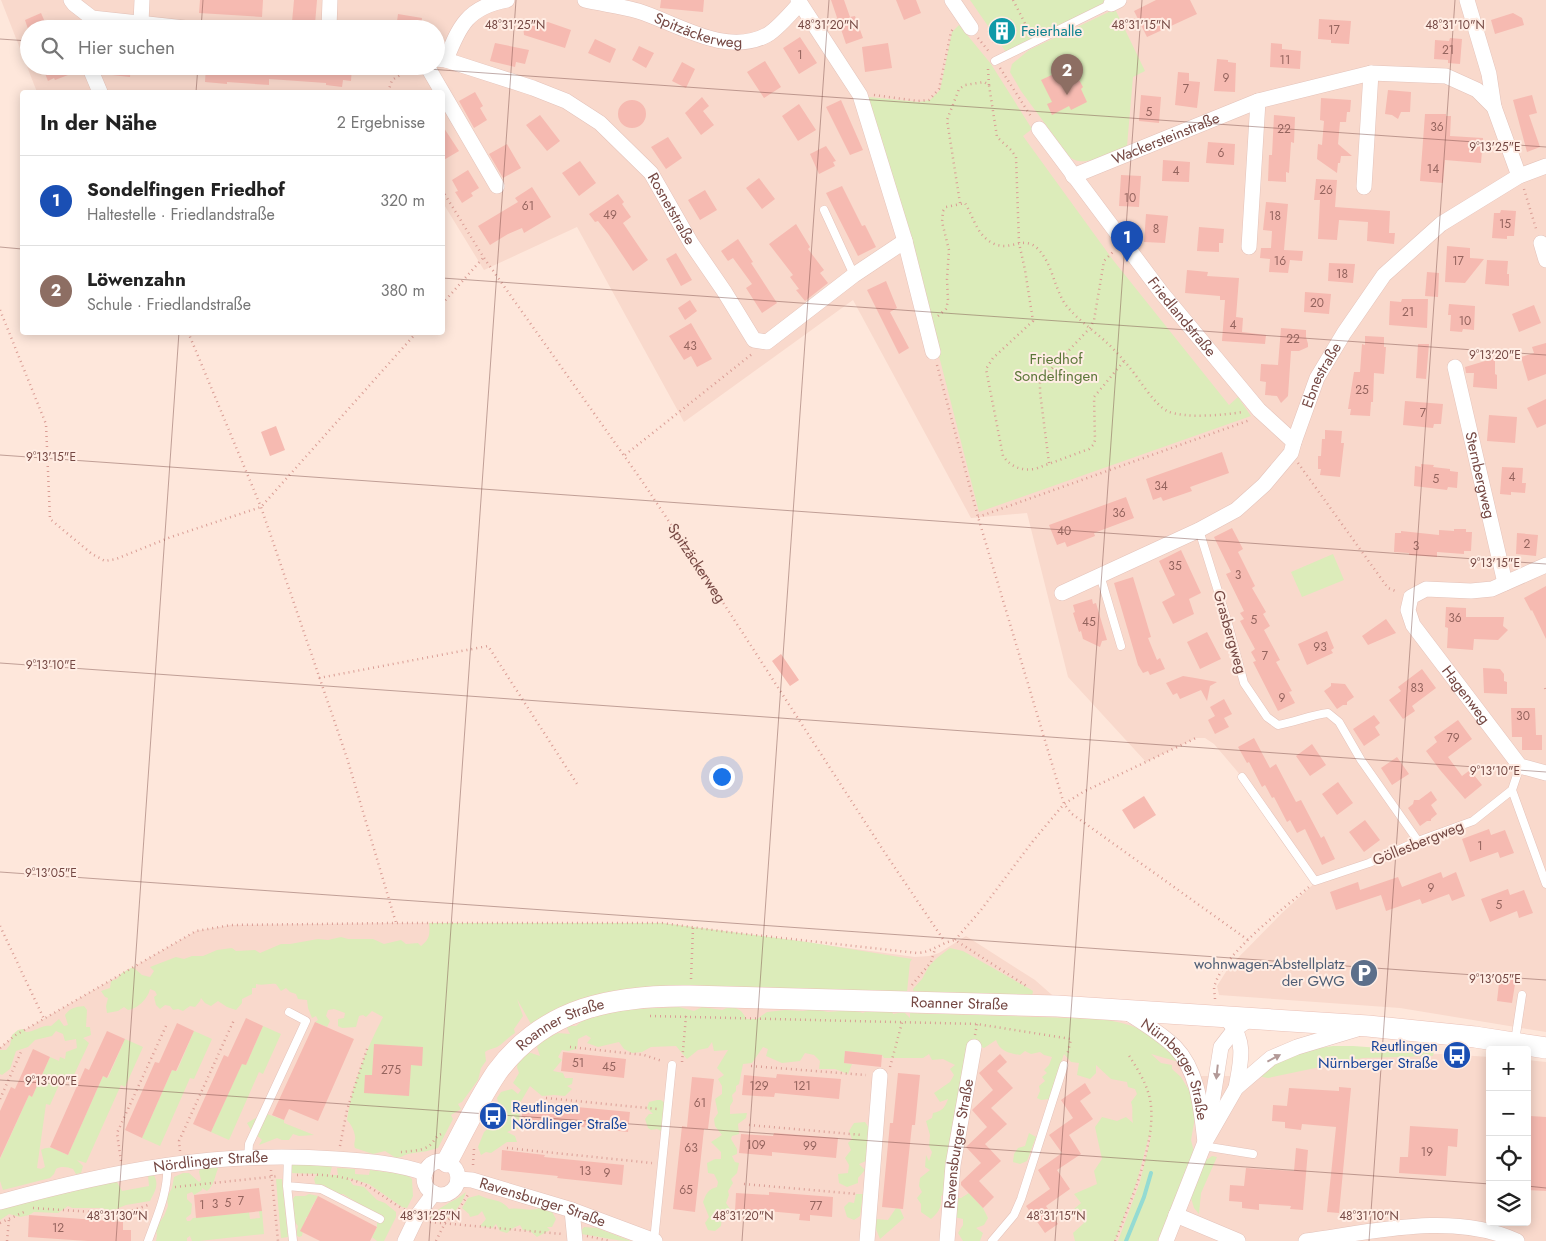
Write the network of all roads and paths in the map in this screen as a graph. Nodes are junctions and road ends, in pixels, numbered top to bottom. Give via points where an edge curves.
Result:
1 (71, 0) edge
2 (142, 0) edge
3 (330, 0) edge
4 (507, 0) edge
5 (585, 0) edge
6 (952, 0) edge
7 (1013, 0) edge
8 (1467, 0) edge
9 (799, 1) edge
10 (1115, 2) edge
11 (88, 20) edge
12 (141, 20) edge
13 (329, 20) edge
14 (971, 28) junction
15 (1034, 41) junction
16 (445, 52) edge
17 (445, 60) edge
18 (995, 61) junction
19 (1370, 73) junction
20 (93, 75) edge
21 (400, 75) edge
22 (432, 75) edge
23 (99, 90) edge
24 (389, 90) edge
25 (441, 90) edge
26 (860, 95) junction
27 (445, 97) edge
28 (1258, 101) junction
29 (1494, 107) junction
30 (1039, 129) joint
31 (1546, 166) edge
32 (1073, 176) junction
33 (1519, 176) junction
34 (497, 186) dead end
35 (1364, 186) dead end
36 (445, 195) edge
37 (960, 203) junction
38 (824, 210) dead end
39 (905, 241) junction
40 (1123, 242) junction
41 (1019, 243) junction
42 (1541, 243) joint
43 (1249, 247) dead end
44 (484, 258) junction
45 (1546, 260) edge
46 (854, 275) junction
47 (445, 301) edge
48 (0, 310) edge
49 (926, 322) junction
50 (1090, 328) junction
51 (189, 335) edge
52 (414, 335) edge
53 (766, 342) junction
54 (933, 352) joint
55 (1124, 361) junction
56 (1455, 367) dead end
57 (1262, 413) junction
58 (1292, 448) junction
59 (624, 456) junction
60 (1049, 463) junction
61 (261, 507) junction
62 (978, 517) junction
63 (1199, 530) junction
64 (1546, 565) edge
65 (1100, 575) junction
66 (1505, 583) junction
67 (1062, 593) dead end
68 (1411, 597) junction
69 (1122, 646) dead end
70 (319, 678) junction
71 (1196, 738) dead end
72 (1520, 766) junction
73 (1546, 773) edge
74 (1242, 777) dead end
75 (579, 787) dead end
76 (1512, 790) junction
77 (1064, 804) junction
78 (1418, 841) junction
79 (1315, 881) junction
80 (1546, 884) edge
81 (396, 923) junction
82 (0, 926) edge
83 (693, 928) junction
84 (955, 940) junction
85 (1248, 940) junction
86 (945, 942) junction
87 (935, 949) junction
88 (1034, 991) dead end
89 (1522, 995) dead end
90 (690, 996) junction
91 (1125, 1010) junction
92 (290, 1012) dead end
93 (904, 1012) junction
94 (645, 1016) dead end
95 (686, 1016) junction
96 (1231, 1016) junction
97 (44, 1019) junction
98 (234, 1020) dead end
99 (166, 1026) dead end
100 (1368, 1026) junction
101 (1515, 1043) junction
102 (368, 1046) dead end
103 (570, 1047) dead end
104 (974, 1047) dead end
105 (0, 1048) edge
106 (1546, 1048) edge
107 (21, 1052) dead end
108 (1128, 1054) dead end
109 (672, 1065) junction
110 (1064, 1065) joint
111 (751, 1066) dead end
112 (880, 1076) junction
113 (1236, 1088) junction
114 (546, 1098) dead end
115 (0, 1099) edge
116 (668, 1110) junction
117 (749, 1125) dead end
118 (874, 1136) junction
119 (1204, 1144) junction
120 (507, 1148) dead end
121 (339, 1151) dead end
122 (1253, 1154) dead end
123 (271, 1156) junction
124 (288, 1156) junction
125 (248, 1157) junction
126 (174, 1163) junction
127 (662, 1164) junction
128 (453, 1171) junction
129 (124, 1172) junction
130 (425, 1173) junction
131 (744, 1184) dead end
132 (287, 1186) junction
133 (434, 1193) junction
134 (870, 1195) junction
135 (0, 1202) edge
136 (572, 1210) junction
137 (1176, 1215) junction
138 (9, 1219) dead end
139 (380, 1219) dead end
140 (577, 1238) edge
141 (295, 1240) edge
142 (652, 1240) edge
143 (7, 1241) edge
144 (148, 1241) edge
145 (274, 1241) edge
146 (278, 1241) edge
147 (405, 1241) edge
148 (610, 1241) edge
149 (867, 1241) edge
150 (947, 1241) edge
151 (992, 1241) edge
152 (1115, 1241) edge
153 (1166, 1241) edge
154 (1238, 1241) edge
155 (1306, 1241) edge
156 (1516, 1241) edge

1 - 11 street
2 - 12 street
3 - 13 street
4 - 16 street via 472,13
5 - 9 street, Spitzäckerweg via 638,11 697,35 724,41 748,41 767,34
6 - 14 street
7 - 15 path
8 - 29 street, Wackersteinstraße via 1489,74
9 - 26 street
10 - 15 lane
14 - 18 path
14 - 26 path via 955,25 939,89 929,100
15 - 18 lane
17 - 53 street, Rosnetstraße via 566,101 600,123 651,173 754,340
18 - 30 path
19 - 28 street, Wackersteinstraße
19 - 29 street, Wackersteinstraße via 1446,76 1477,90
19 - 35 street
20 - 23 street
21 - 24 path via 392,80
22 - 25 street
26 - 39 street
27 - 34 street
28 - 32 street, Wackersteinstraße
28 - 43 street
29 - 33 street, Wackersteinstraße
30 - 32 street, Friedlandstraße
31 - 33 street, Ebnestraße
32 - 40 street, Friedlandstraße
33 - 42 path
33 - 58 street, Ebnestraße via 1441,224 1384,275 1317,378
36 - 44 path, Spitzäckerweg
37 - 41 path via 965,203 977,228 988,240 997,246
37 - 41 path via 947,120 959,90 965,85 984,82 989,84 997,137 1016,157
37 - 49 path via 943,211 942,222 949,250 946,309
38 - 46 lane
39 - 46 street
39 - 49 street
40 - 50 path via 1104,261
40 - 57 street, Friedlandstraße
41 - 50 path via 1028,242 1044,256 1064,302 1074,316
41 - 60 path via 1033,321 988,364 987,380 1006,461 1027,470
42 - 45 street
44 - 47 path
44 - 59 path, Spitzäckerweg
46 - 53 street
48 - 61 path via 46,424 50,520 92,554 105,561 116,559
49 - 54 street
50 - 55 path
50 - 60 path via 1040,381
51 - 61 path
52 - 61 path
53 - 59 path
54 - 62 path
55 - 57 path via 1167,410 1190,415
55 - 60 path via 1094,397 1094,444 1084,452
56 - 66 street, Sternbergweg
57 - 58 street, Friedlandstraße
57 - 62 path
58 - 63 street, Ebnestraße via 1264,485 1236,510
58 - 68 path via 1388,588
59 - 86 path, Spitzäckerweg
61 - 70 path
62 - 77 path
63 - 65 street, Ebnestraße
63 - 78 lane, Grasbergweg via 1244,683 1267,717 1278,725 1319,714 1328,713 1333,717
64 - 66 street
65 - 67 street, Ebnestraße
65 - 69 lane
66 - 68 street via 1492,589 1471,591 1426,589
68 - 72 street, Hagenweg via 1408,610 1413,625
70 - 75 path via 488,646
70 - 81 path via 347,758
71 - 77 path
72 - 73 street
72 - 76 lane
74 - 79 lane
76 - 78 lane, Göllesbergweg via 1473,821
76 - 80 lane
77 - 84 path
77 - 85 path via 1072,814
78 - 79 lane, Göllesbergweg via 1369,863
79 - 85 path
81 - 83 path via 662,924
81 - 97 path via 231,925 196,931
82 - 97 path
83 - 87 path via 917,953
83 - 90 path
84 - 86 path
84 - 88 path
85 - 96 path via 1221,970 1214,986
86 - 87 path
87 - 93 path via 931,962 913,985
89 - 101 lane
90 - 93 street, Roanner Straße
90 - 128 street, Roanner Straße via 645,996 604,1002 552,1022 521,1046 488,1086
91 - 93 street, Roanner Straße via 1057,1006
91 - 96 street, Roanner Straße
91 - 119 street, Nürnberger Straße via 1165,1038 1190,1068 1198,1093
92 - 125 lane via 306,1021 249,1144
93 - 95 path
93 - 110 path via 1071,1039
93 - 112 path via 888,1074
94 - 95 path
95 - 109 path via 681,1065
96 - 100 street, Roanner Straße
96 - 113 street, Nürnberger Straße via 1242,1046
96 -> 119 street, Nürnberger Straße via 1221,1047
97 - 105 path
98 - 126 path via 179,1141
99 - 129 path via 117,1133
100 - 101 street, Roanner Straße
113 -> 100 street, Nürnberger Straße via 1271,1058
101 - 106 street, Roanner Straße
102 - 121 path via 347,1110
103 - 109 path via 644,1055
104 - 150 street, Ravensburger Straße via 953,1165
107 - 115 path
108 - 152 path via 1146,1086 1151,1116 1142,1166
109 - 116 lane, Ravensburger Straße
110 - 151 lane via 1021,1199 1014,1215
111 - 112 path
112 - 118 street
113 - 119 street, Nürnberger Straße
114 - 116 path
116 - 127 lane, Ravensburger Straße
117 - 118 path
118 - 134 street
119 - 122 lane
119 - 137 street, Nürnberger Straße
120 - 127 path
123 - 124 street, Nördlinger Straße
123 - 125 street, Nördlinger Straße
123 - 146 path
124 - 130 street, Nördlinger Straße via 404,1166
124 - 132 lane
125 - 126 street, Nördlinger Straße
126 - 129 street, Nördlinger Straße
126 - 144 lane via 168,1173 163,1200
127 - 142 lane, Ravensburger Straße
128 - 130 street via 435,1162
128 - 133 street via 454,1190 444,1195
128 - 136 street, Ravensburger Straße via 472,1180
129 - 135 street, Nördlinger Straße
130 - 133 street via 425,1184
131 - 134 path
132 - 139 lane via 321,1188
132 - 141 lane
133 - 147 street
134 - 149 street
136 - 140 street
136 - 142 street, Ravensburger Straße
137 - 153 street, Nürnberger Straße
137 - 154 street
138 - 143 path
140 - 148 path
145 - 146 path
155 - 156 street via 1419,1225 1482,1229

